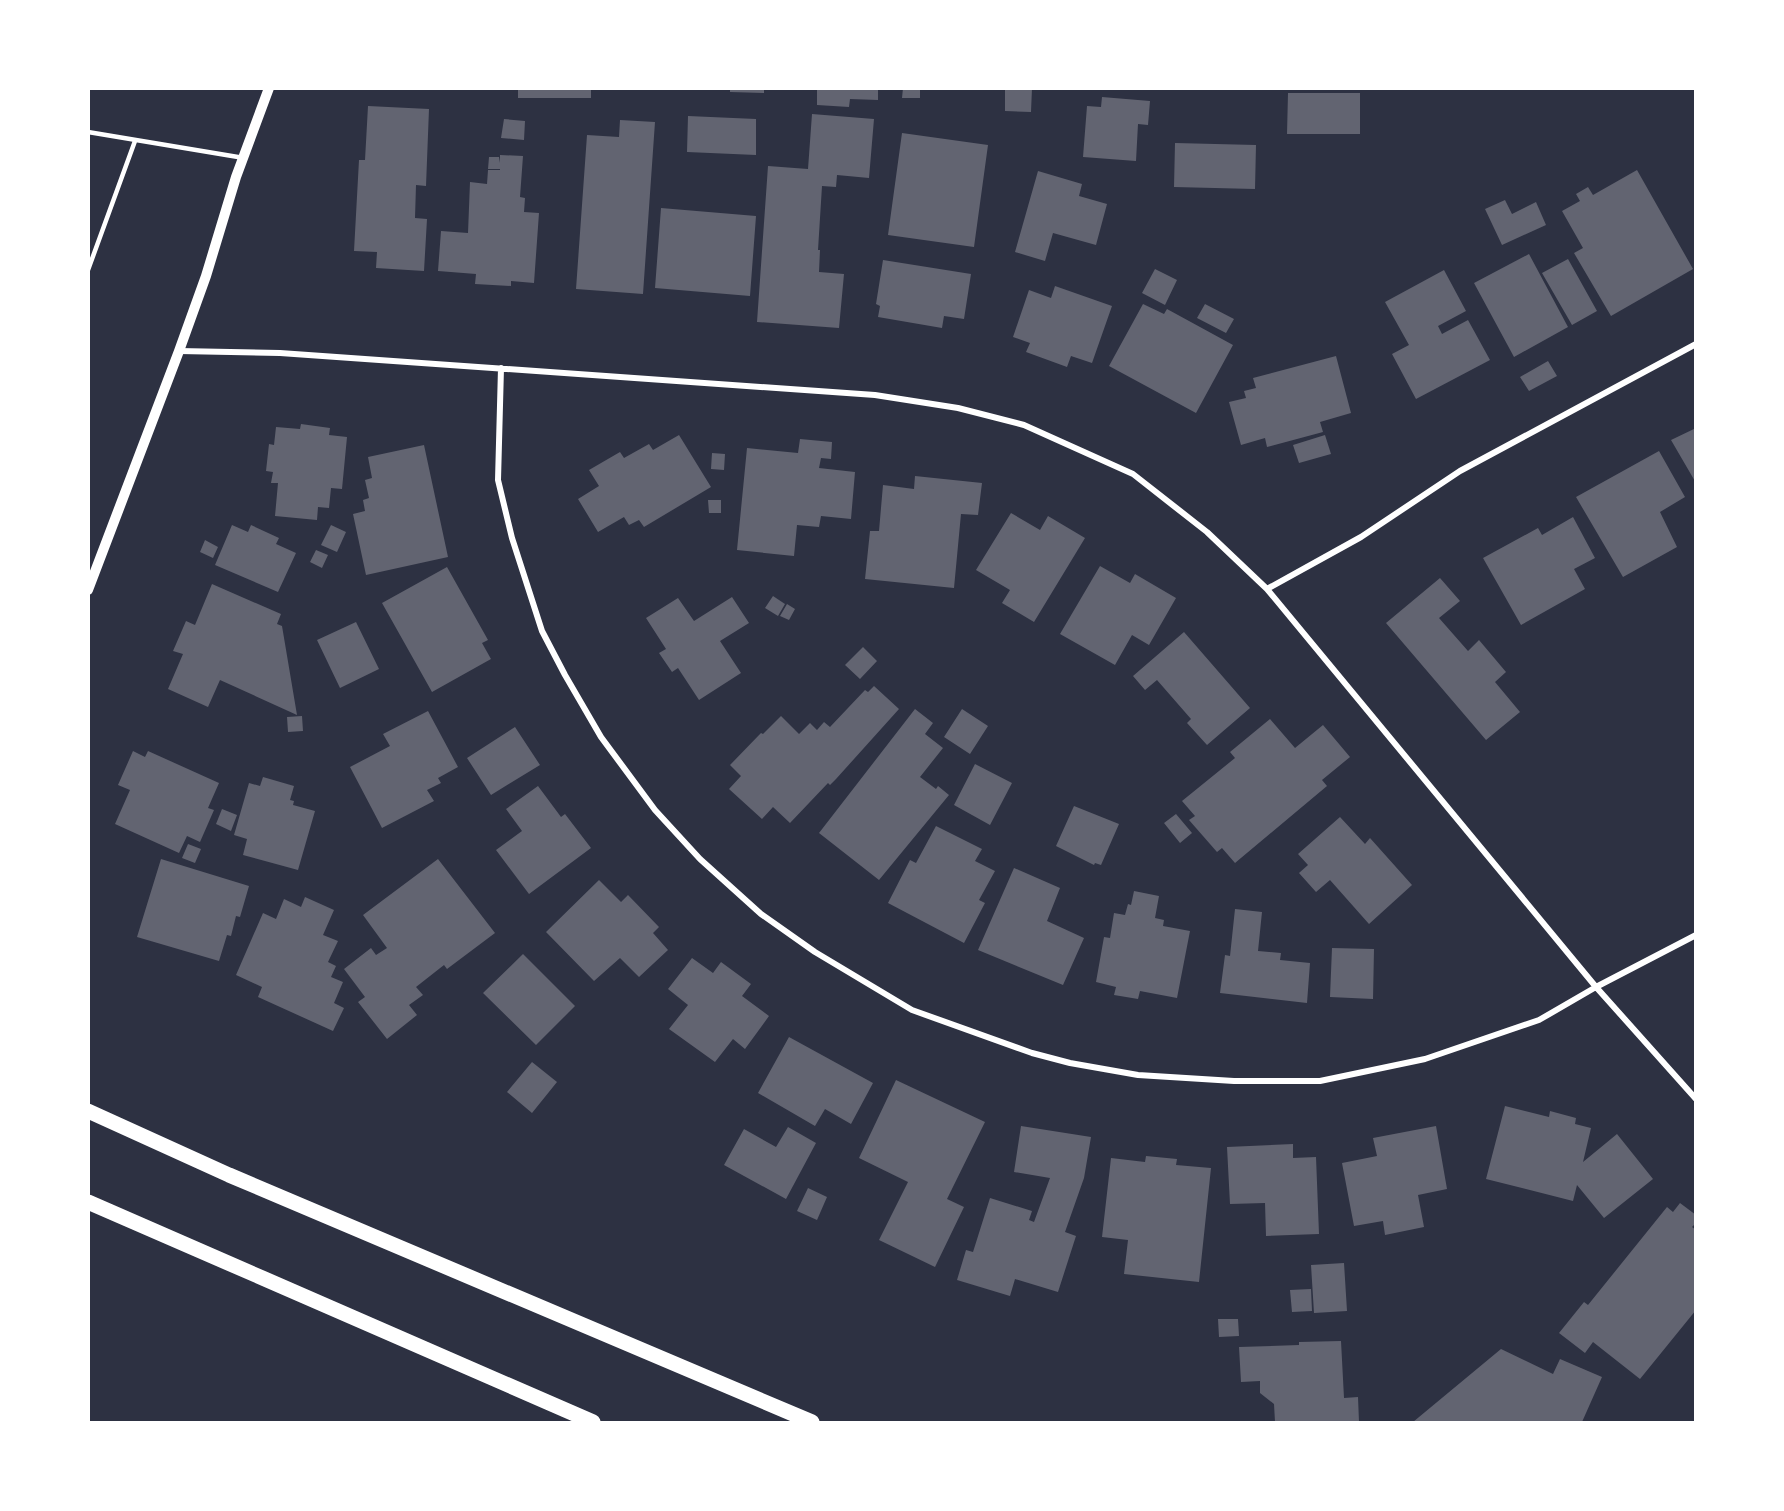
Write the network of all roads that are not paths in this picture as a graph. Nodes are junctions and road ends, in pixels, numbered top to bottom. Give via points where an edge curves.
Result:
1 (269, 88) edge
2 (88, 132) edge
3 (135, 141) junction
4 (244, 158) junction
5 (88, 270) edge
6 (1695, 344) edge
7 (179, 351) junction
8 (501, 368) junction
9 (1267, 589) junction
10 (88, 590) edge
11 (1695, 935) edge
12 (1596, 987) junction
13 (1695, 1099) edge
14 (88, 1112) edge
15 (88, 1202) edge
16 (593, 1422) edge
17 (812, 1422) edge

1 - 4 street
2 - 3 lane
3 - 4 lane
3 - 5 lane
4 - 7 street
6 - 9 street via 1460,471 1361,537
7 - 8 street via 280,353
7 - 10 street
8 - 9 street via 875,395 958,408 1024,425 1133,474 1207,532
8 - 12 street via 498,480 512,538 542,631 602,737 654,810 700,859 761,914 815,952 912,1010 1070,1063 1138,1075 1320,1082 1425,1059 1539,1020
9 - 12 street
11 - 12 street
12 - 13 street
14 - 17 main road
15 - 16 main road

